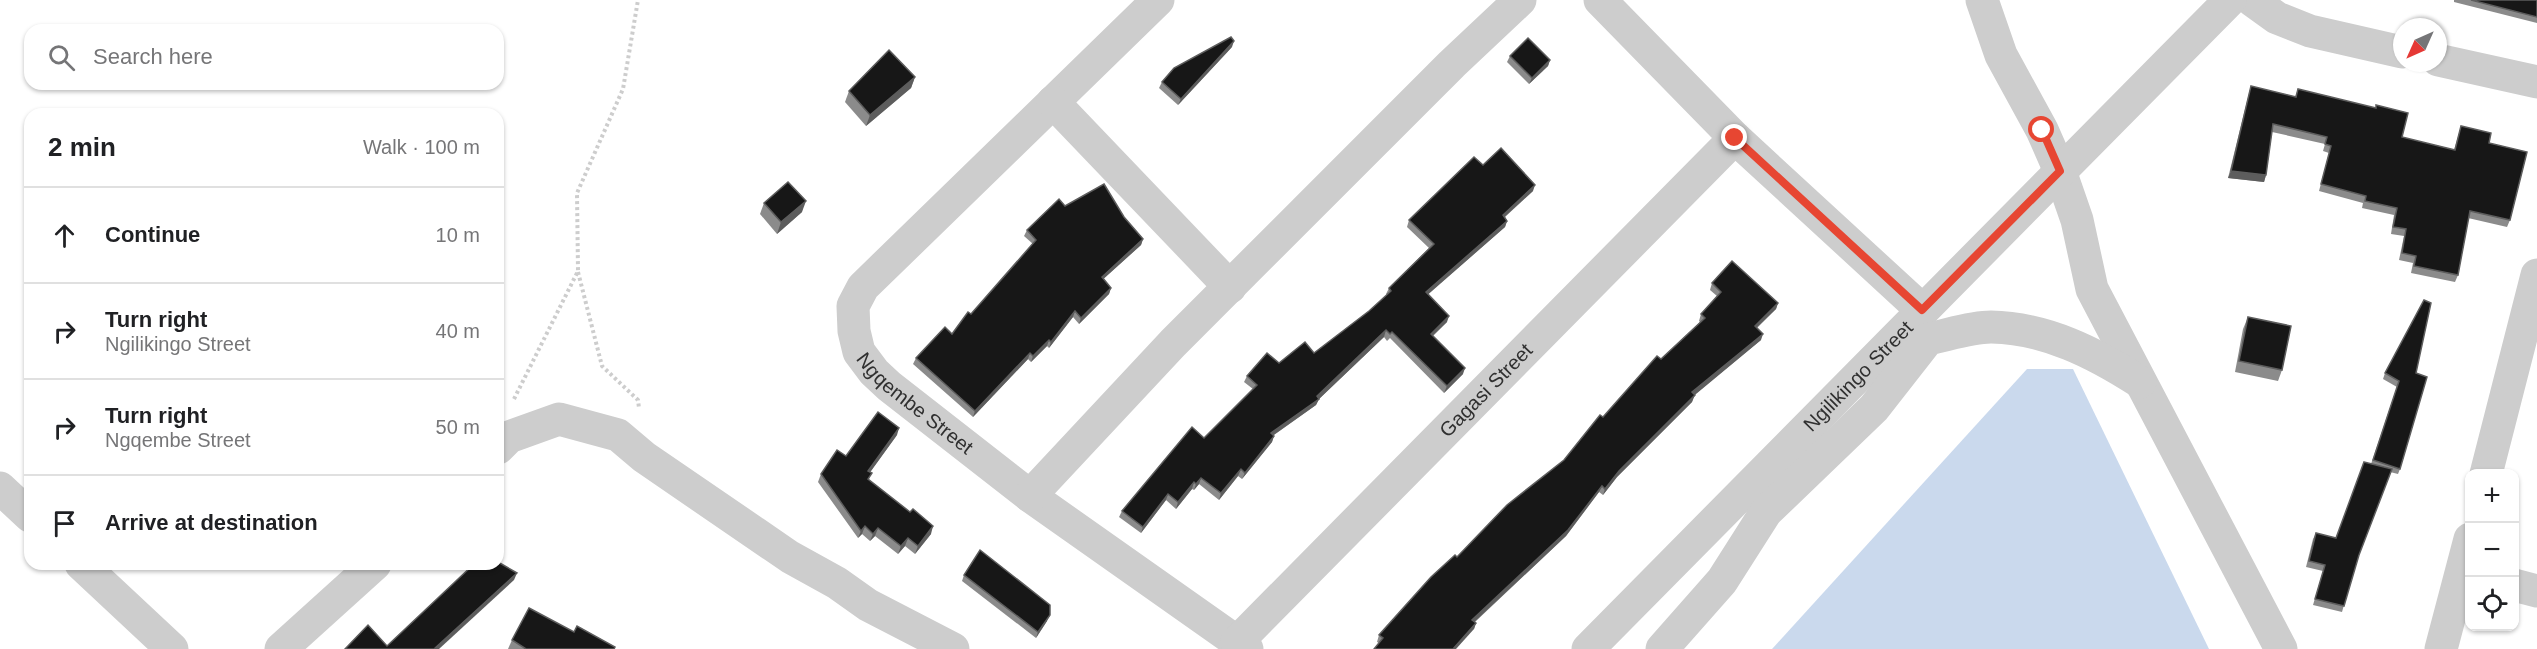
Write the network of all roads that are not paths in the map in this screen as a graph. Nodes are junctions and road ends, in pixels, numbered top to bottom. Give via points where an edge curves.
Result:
1 (1158, 0) edge
2 (1520, 0) edge
3 (1600, 0) edge
4 (1982, 0) edge
5 (2230, 0) edge
6 (2252, 0) edge
7 (2393, 50) edge
8 (2447, 62) edge
9 (2537, 82) edge
10 (1053, 102) junction
11 (1735, 138) junction
12 (2060, 171) junction
13 (2537, 276) edge
14 (1230, 287) junction
15 (1922, 310) junction
16 (2140, 382) junction
17 (504, 443) edge
18 (2487, 469) edge
19 (0, 488) edge
20 (1030, 496) junction
21 (24, 510) edge
22 (87, 570) edge
23 (368, 570) edge
24 (2465, 574) edge
25 (2519, 586) edge
26 (2537, 591) edge
27 (1242, 645) edge
28 (172, 649) edge
29 (281, 649) edge
30 (953, 649) edge
31 (1587, 649) edge
32 (1662, 649) edge
33 (2281, 649) edge
34 (2441, 649) edge

1 - 10 street, Ngqembe Street
2 - 14 street
3 - 11 street
4 - 12 street via 2001,55
5 - 12 street, Ngilikingo Street
6 - 7 street via 2277,18 2310,31
8 - 9 street
10 - 14 street
10 - 20 street, Ngqembe Street via 863,287 853,306 859,352 874,372
11 - 15 street
11 - 27 street, Gagasi Street
12 - 15 street, Ngilikingo Street
12 - 16 street via 2077,220 2092,289
13 - 18 street
14 - 20 street via 1095,423
15 - 31 street, Ngilikingo Street
16 - 32 street via 2106,360 2043,333 1990,327 1928,339 1874,408 1766,513 1722,581
16 - 33 street
17 - 30 street via 559,419 618,435 790,557 868,605
19 - 21 street
20 - 27 street, Ngqembe Street
22 - 28 street
23 - 29 street
24 - 34 street
25 - 26 street

